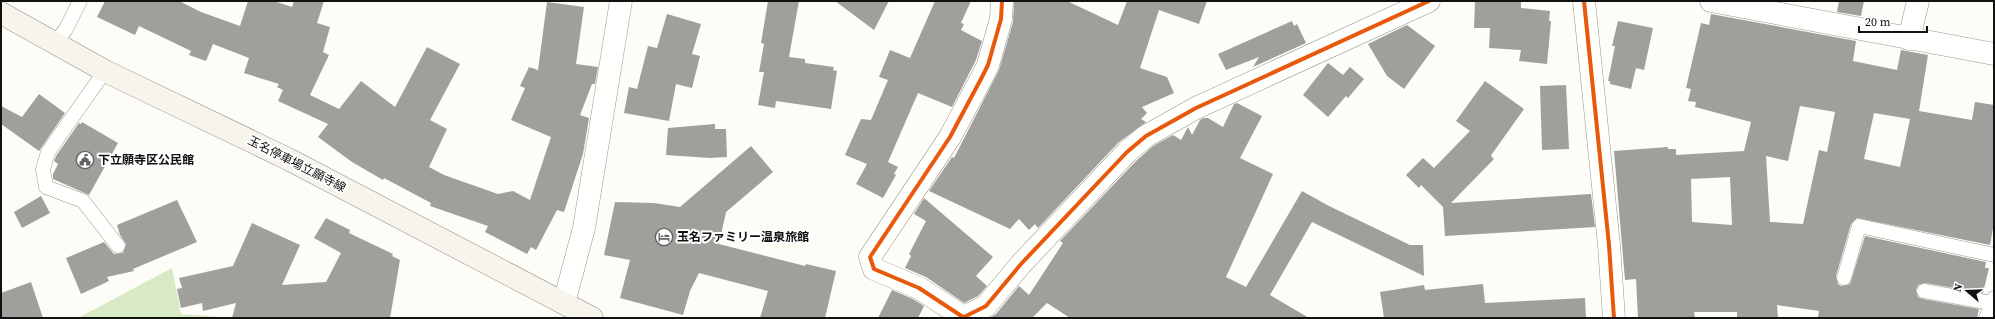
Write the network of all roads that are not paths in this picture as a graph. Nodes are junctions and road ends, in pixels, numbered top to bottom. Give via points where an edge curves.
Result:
1 (80, 1) edge
2 (621, 1) edge
3 (1002, 1) edge
4 (1429, 1) edge
5 (1584, 1) edge
6 (1711, 1) edge
7 (1918, 1) edge
8 (1, 13) edge
9 (1909, 39) junction
10 (54, 44) junction
11 (1994, 54) edge
12 (105, 71) junction
13 (118, 246) dead end
14 (1994, 255) edge
15 (1844, 278) dead end
16 (1924, 291) dead end
17 (1993, 300) edge
18 (564, 303) junction
19 (592, 318) edge
20 (963, 318) edge
21 (1614, 318) edge
22 (1986, 318) edge

1 - 10 lane via 66,29
2 - 18 street via 584,228
3 - 20 street via 1001,19 982,77 950,138 870,257 874,269 919,288
4 - 20 street via 1196,108 1146,136 1127,152 1021,264 986,306
5 - 21 street via 1610,244
6 - 9 street
7 - 9 street
8 - 10 main road, 玉名停車場立願寺線
9 - 11 street
10 - 12 main road, 玉名停車場立願寺線
12 - 13 lane via 48,152 43,169 46,187 83,201
12 - 18 main road, 玉名停車場立願寺線 via 288,159
14 - 15 lane via 1859,226
16 - 17 lane
17 - 22 lane
18 - 19 main road, 玉名停車場立願寺線

